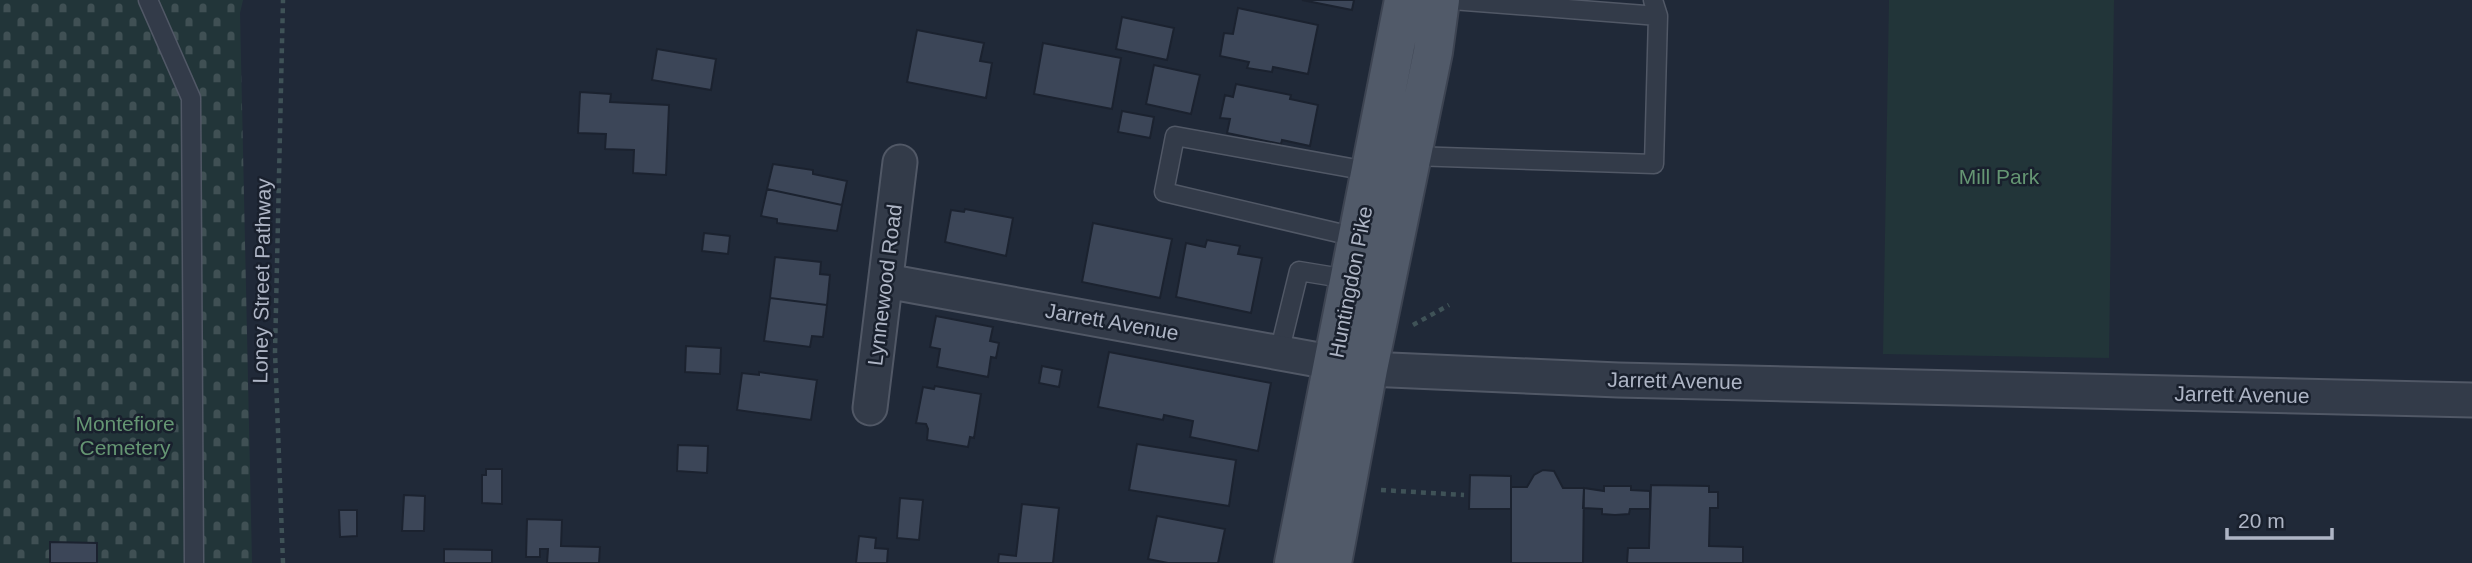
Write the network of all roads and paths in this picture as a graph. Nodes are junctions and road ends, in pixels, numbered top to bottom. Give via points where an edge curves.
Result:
1 (148, 0) edge
2 (283, 0) edge
3 (1404, 0) edge
4 (1440, 0) edge
5 (1452, 0) edge
6 (1656, 8) edge
7 (900, 162) dead end
8 (1397, 169) junction
9 (1377, 240) junction
10 (886, 281) junction
11 (1368, 283) junction
12 (1449, 305) dead end
13 (1408, 328) dead end
14 (1279, 353) junction
15 (1352, 366) junction
16 (2472, 400) edge
17 (870, 408) dead end
18 (1376, 490) dead end
19 (1464, 495) dead end
20 (194, 563) edge
21 (283, 563) edge
22 (1294, 563) edge
23 (1332, 563) edge

1 - 20 lane via 191,98
2 - 21 path, Loney Street Pathway via 275,352
3 - 8 main road, Huntingdon Pike
4 - 8 main road, Huntingdon Pike
5 - 6 lane
6 - 8 lane via 1654,164
7 - 10 street, Lynnewood Road
8 - 9 main road, Huntingdon Pike
8 - 9 lane via 1175,136 1164,192
9 - 11 main road, Huntingdon Pike
10 - 14 street, Jarrett Avenue
10 - 17 street, Lynnewood Road
11 - 14 lane via 1299,271
11 - 15 main road, Huntingdon Pike
12 - 13 path
14 - 15 street, Jarrett Avenue
15 - 16 street, Jarrett Avenue via 1618,380
15 - 22 main road, Huntingdon Pike
15 - 23 main road, Huntingdon Pike
18 - 19 path

